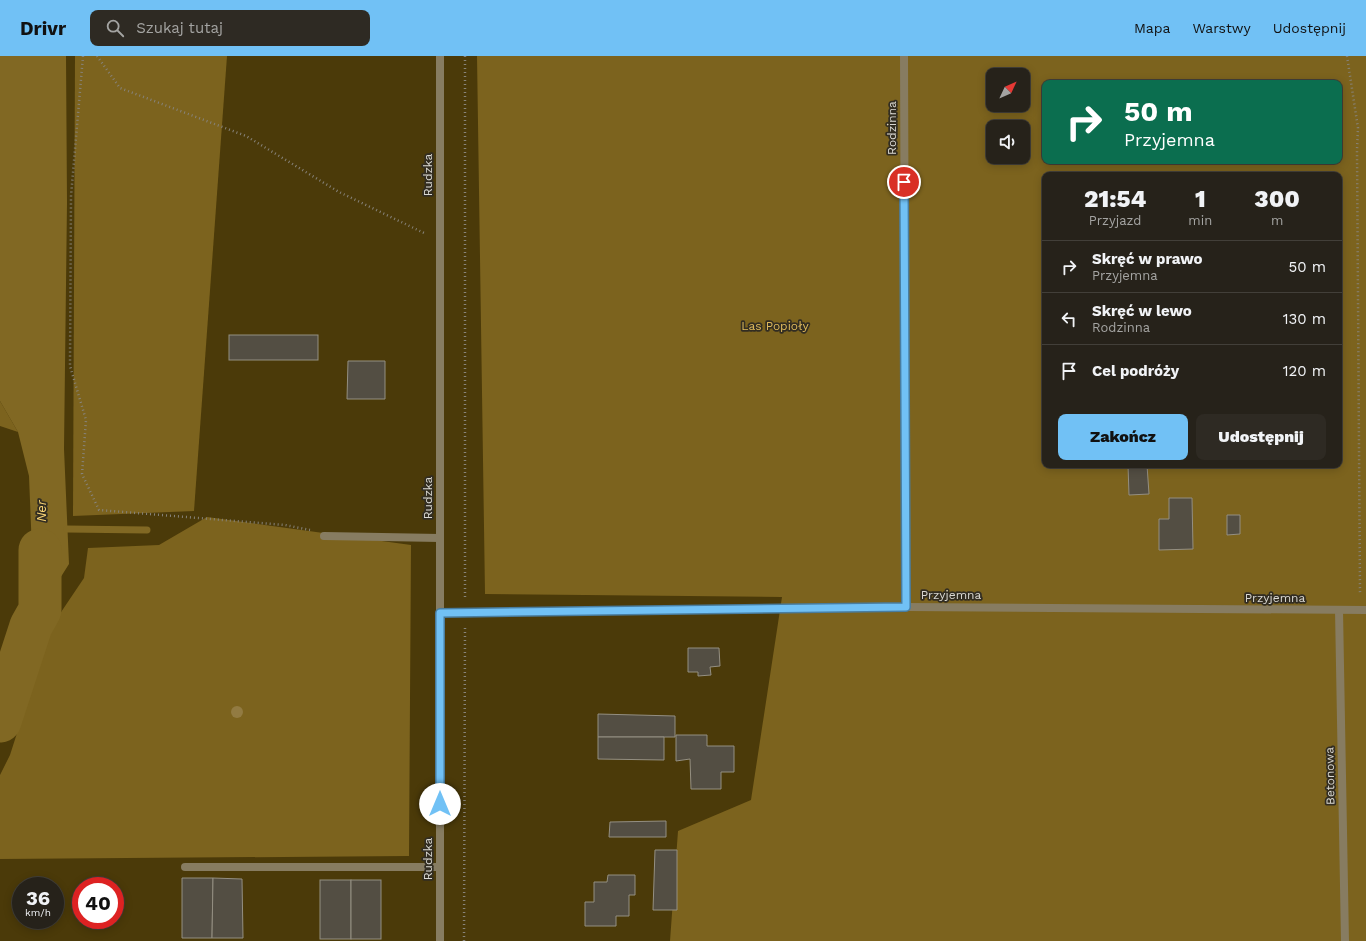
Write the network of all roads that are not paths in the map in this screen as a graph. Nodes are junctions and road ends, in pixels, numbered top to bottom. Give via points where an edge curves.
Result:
1 (440, 56) edge
2 (904, 56) edge
3 (324, 536) road end
4 (440, 538) junction
5 (906, 607) junction
6 (1339, 610) junction
7 (1363, 610) edge
8 (440, 613) junction
9 (185, 867) dead end
10 (440, 867) junction
11 (440, 941) edge
12 (1345, 941) edge

1 - 4 street, Rudzka
2 - 5 street, Rodzinna
3 - 4 street
4 - 8 street, Rudzka
5 - 6 street, Przyjemna
5 - 8 street, Przyjemna
6 - 7 street, Przyjemna
6 - 12 street, Betonowa
8 - 10 street, Rudzka
9 - 10 street
10 - 11 street, Rudzka

